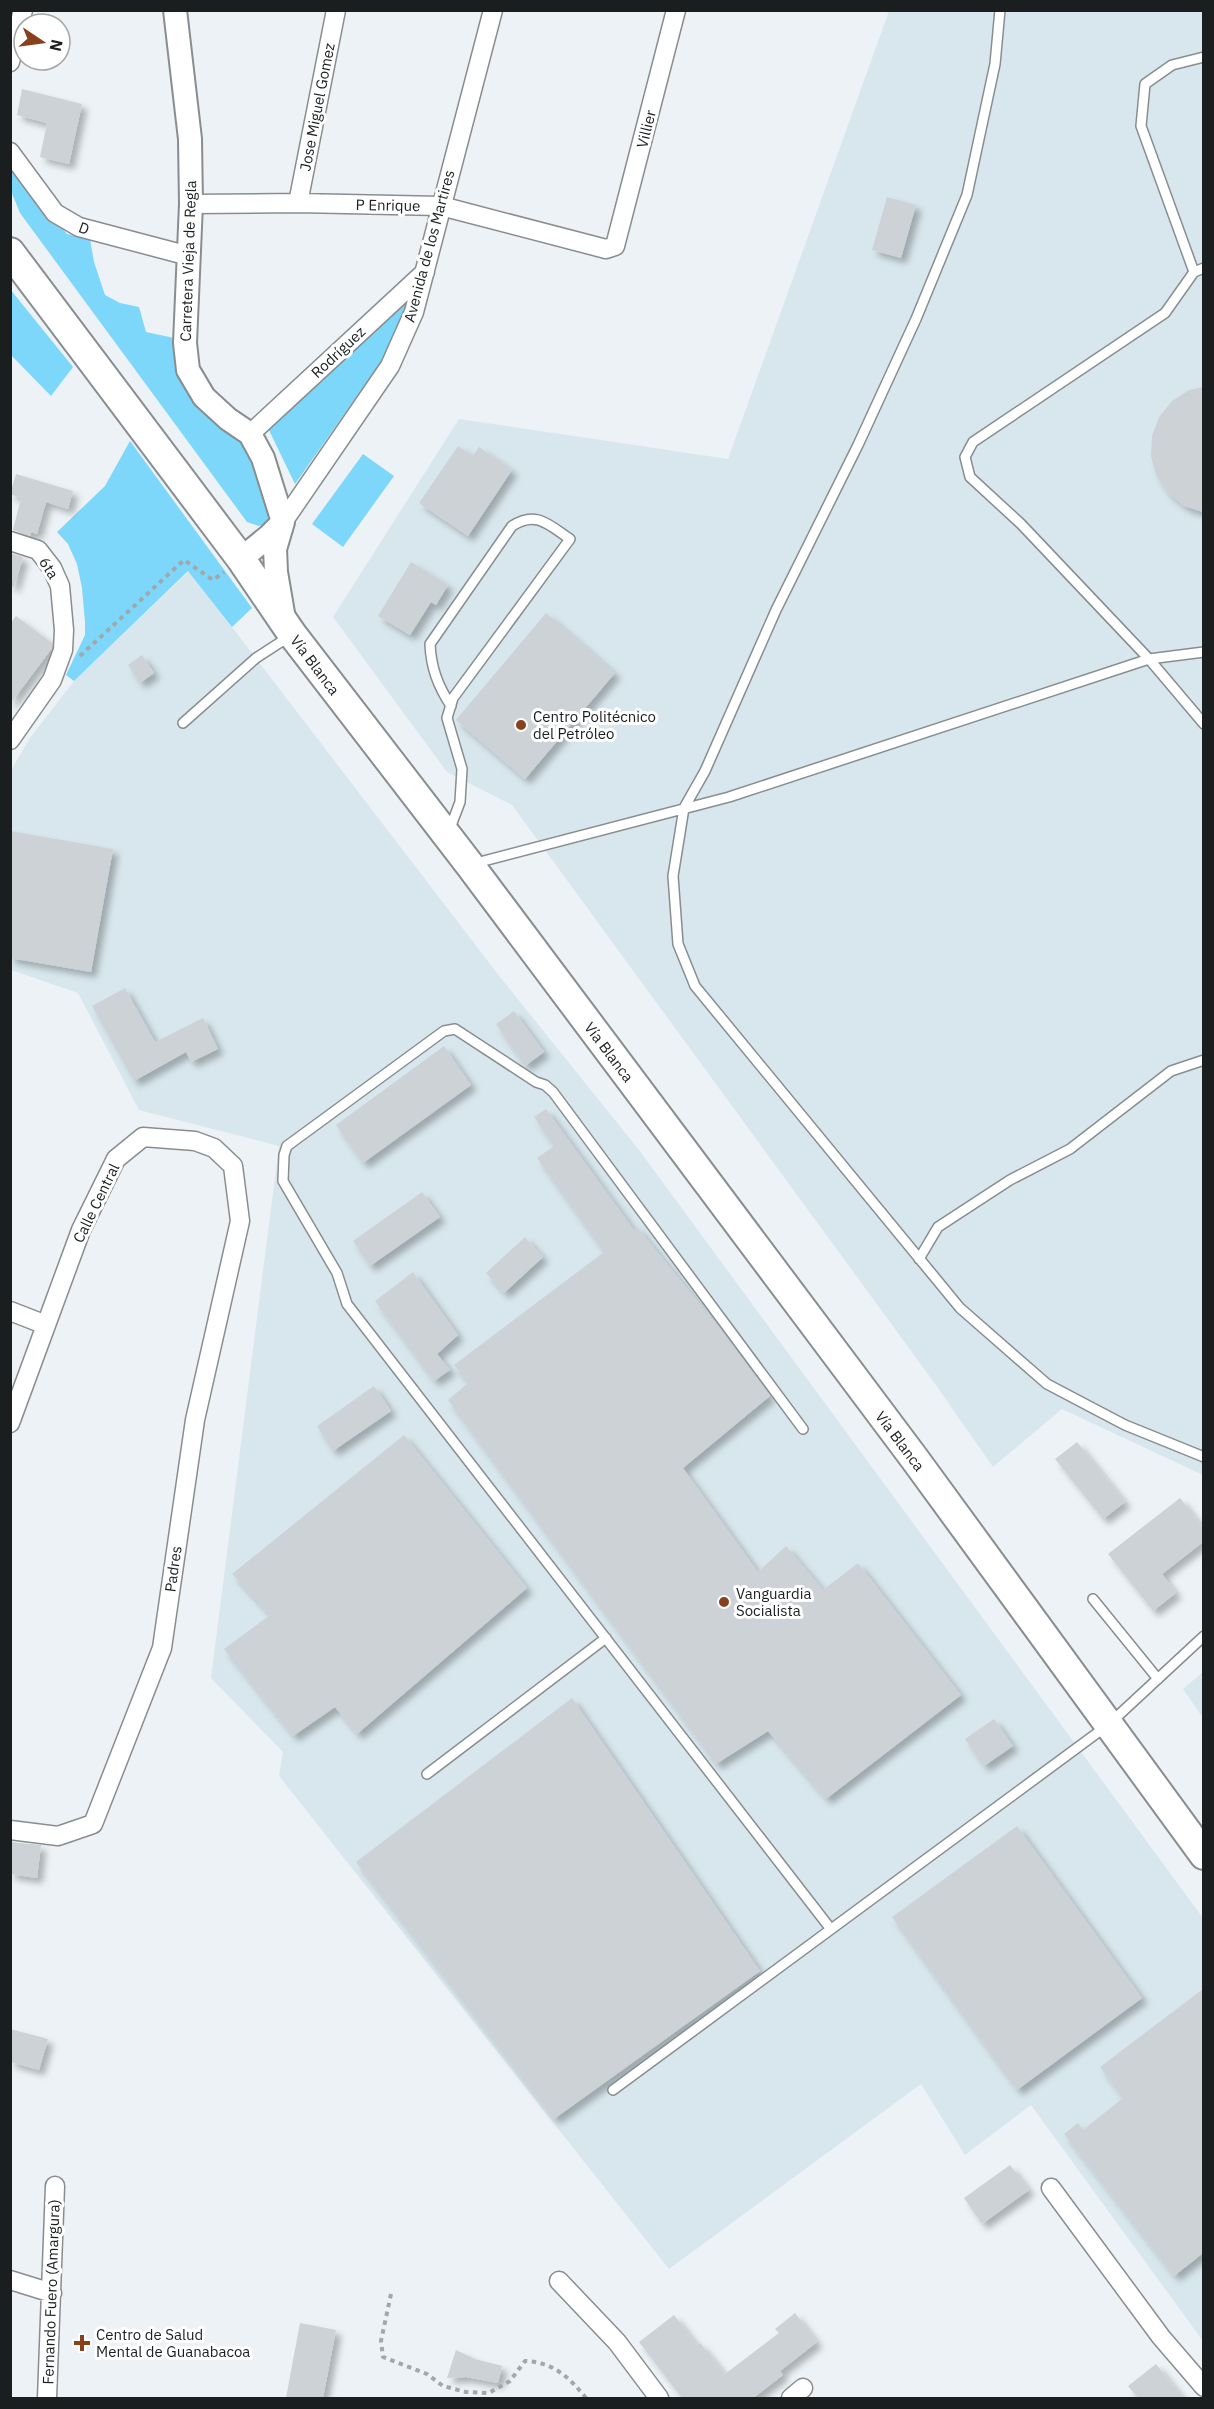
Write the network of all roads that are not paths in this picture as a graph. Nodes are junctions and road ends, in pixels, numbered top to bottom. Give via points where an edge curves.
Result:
1 (23, 10) edge
2 (175, 10) edge
3 (336, 10) edge
4 (493, 10) edge
5 (1000, 10) edge
6 (672, 11) edge
7 (1203, 57) edge
8 (10, 62) edge
9 (10, 152) edge
10 (298, 203) junction
11 (191, 204) junction
12 (441, 206) junction
13 (615, 246) joint
14 (10, 252) edge
15 (189, 256) junction
16 (1199, 270) edge
17 (425, 271) junction
18 (250, 434) junction
19 (283, 522) junction
20 (10, 541) edge
21 (241, 559) junction
22 (288, 628) junction
23 (1203, 652) edge
24 (1149, 659) junction
25 (451, 706) junction
26 (183, 723) dead end
27 (1203, 724) edge
28 (10, 740) edge
29 (684, 808) junction
30 (447, 836) junction
31 (469, 864) junction
32 (1203, 1060) edge
33 (240, 1221) joint
34 (919, 1259) junction
35 (10, 1311) edge
36 (46, 1325) junction
37 (10, 1423) edge
38 (804, 1429) dead end
39 (1203, 1457) edge
40 (1093, 1599) dead end
41 (1203, 1636) edge
42 (606, 1638) junction
43 (1158, 1679) junction
44 (1108, 1725) junction
45 (427, 1774) dead end
46 (10, 1830) edge
47 (1203, 1855) edge
48 (830, 1928) junction
49 (613, 2090) dead end
50 (55, 2186) dead end
51 (1051, 2187) dead end
52 (10, 2280) edge
53 (559, 2281) dead end
54 (51, 2294) junction
55 (1203, 2387) edge
56 (47, 2398) edge
57 (659, 2398) edge

1 - 8 street
2 - 11 street, Carretera Vieja de Regla via 190,139
3 - 10 street, Jose Miguel Gomez
4 - 12 street, Avenida de los Martires
5 - 29 lane via 995,64 967,195 882,393 776,610 705,771
6 - 13 street, Villier
7 - 16 lane via 1172,65 1145,84 1141,126
9 - 15 street, D via 55,213 79,227
10 - 11 street, P Enrique
10 - 12 street, P Enrique
11 - 15 street, Carretera Vieja de Regla
12 - 13 street, P Enrique via 606,249
12 - 17 street, Avenida de los Martires
14 - 21 main road, Vía Blanca
15 - 18 street, Carretera Vieja de Regla via 185,343 189,370 204,397
16 - 24 lane via 1166,313 973,442 965,457 970,477 1021,524
17 - 18 street, Rodríguez
17 - 19 street, Avenida de los Martires via 414,312 390,366
18 - 19 street, Carretera Vieja de Regla via 263,458
19 - 21 street
19 - 22 street via 275,549 276,572
20 - 28 street, 6ta via 38,550 52,568 60,586 63,614 63,650 52,680
21 - 22 main road, Vía Blanca
22 - 26 lane
22 - 30 main road, Vía Blanca
23 - 24 lane
24 - 27 lane
24 - 29 lane via 729,797
25 - 25 lane via 453,698 570,539 542,520 524,519 512,526 430,644 438,686
25 - 30 lane via 447,718 462,769 460,802
29 - 31 lane
29 - 34 lane via 673,876 678,944 695,986
30 - 31 main road, Vía Blanca
31 - 44 main road, Vía Blanca via 907,1448
32 - 34 lane via 1171,1071 1070,1149 1010,1180 938,1227
33 - 36 street, Calle Central via 233,1166 214,1148 195,1141 143,1137 116,1159 81,1230
33 - 46 street, Padres via 195,1420 162,1648 93,1824 58,1836
34 - 39 lane via 960,1308 1047,1384 1125,1425
35 - 36 street
36 - 37 street, Calle Central
38 - 42 lane via 553,1092 455,1029 444,1031 287,1146 283,1181 337,1273 347,1304
40 - 43 lane
41 - 43 lane
42 - 45 lane
42 - 48 lane
43 - 44 lane
44 - 47 main road, Vía Blanca
44 - 48 lane
48 - 49 lane
50 - 54 street, Fernando Fuero (Amargura)
51 - 55 street via 1161,2337
52 - 54 street
53 - 57 street via 617,2342
54 - 56 street, Fernando Fuero (Amargura)

